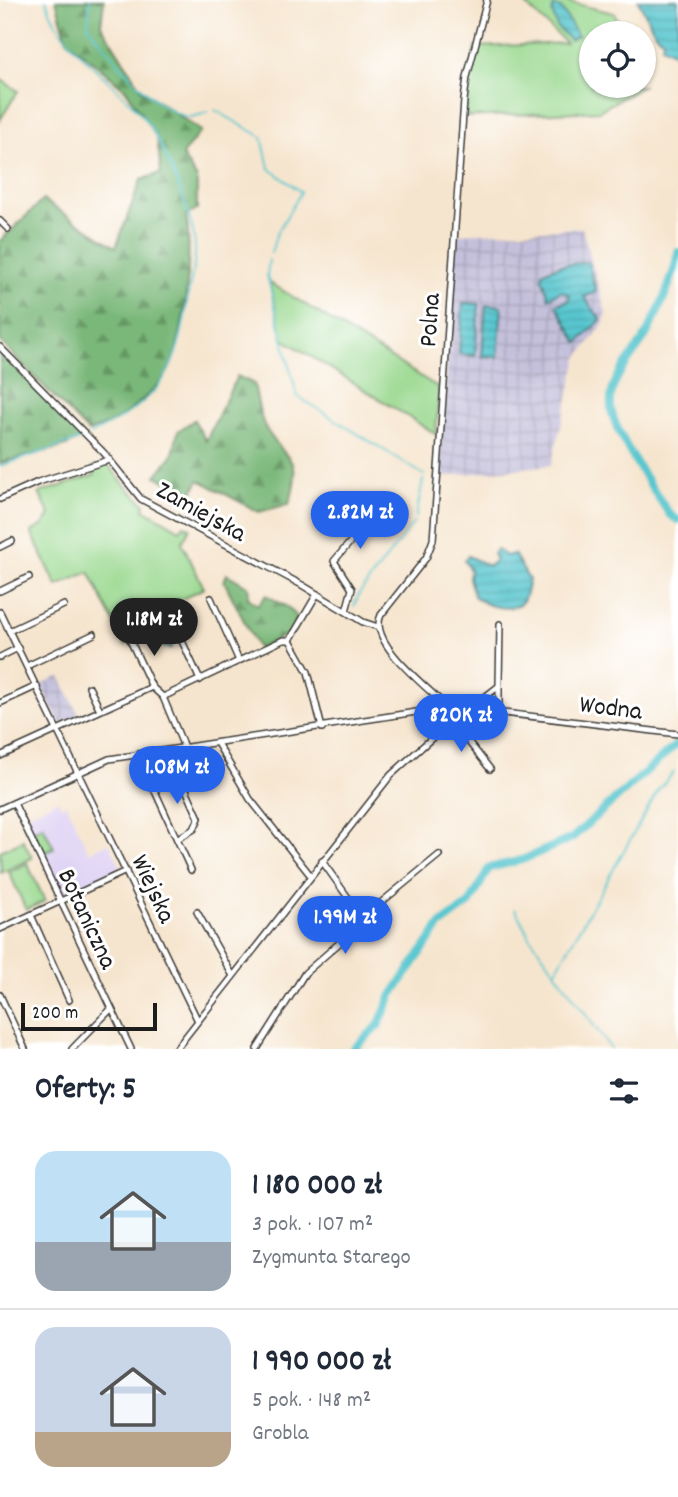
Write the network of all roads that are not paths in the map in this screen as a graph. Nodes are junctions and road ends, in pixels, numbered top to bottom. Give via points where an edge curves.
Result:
1 (487, 0) edge
2 (0, 221) edge
3 (8, 229) dead end
4 (0, 347) edge
5 (109, 460) junction
6 (0, 499) edge
7 (365, 525) dead end
8 (12, 541) dead end
9 (0, 547) edge
10 (29, 577) dead end
11 (0, 591) edge
12 (317, 594) junction
13 (211, 598) dead end
14 (64, 605) dead end
15 (346, 611) junction
16 (0, 612) edge
17 (500, 624) dead end
18 (378, 627) junction
19 (9, 631) junction
20 (94, 634) dead end
21 (130, 640) dead end
22 (181, 640) dead end
23 (290, 640) junction
24 (18, 648) junction
25 (0, 657) edge
26 (239, 661) junction
27 (27, 666) junction
28 (200, 680) junction
29 (37, 686) junction
30 (499, 686) junction
31 (89, 687) dead end
32 (152, 687) junction
33 (163, 697) junction
34 (0, 703) edge
35 (449, 707) junction
36 (470, 709) junction
37 (100, 710) junction
38 (499, 712) junction
39 (459, 718) junction
40 (453, 722) junction
41 (322, 728) junction
42 (58, 729) junction
43 (677, 734) edge
44 (218, 743) junction
45 (184, 747) junction
46 (168, 750) junction
47 (138, 754) junction
48 (0, 757) edge
49 (490, 769) dead end
50 (79, 772) junction
51 (14, 803) junction
52 (0, 809) edge
53 (177, 839) junction
54 (439, 855) dead end
55 (322, 861) junction
56 (191, 870) dead end
57 (126, 871) junction
58 (311, 876) junction
59 (60, 901) junction
60 (197, 912) dead end
61 (31, 915) junction
62 (361, 919) junction
63 (0, 929) edge
64 (233, 975) junction
65 (0, 995) edge
66 (69, 1000) dead end
67 (111, 1009) junction
68 (198, 1021) junction
69 (25, 1049) edge
70 (72, 1049) edge
71 (131, 1049) edge
72 (176, 1049) edge
73 (257, 1049) edge

1 - 18 street, Polna via 464,100 432,548 381,615
2 - 3 street
4 - 5 street, Zamiejska
5 - 6 street
5 - 12 street, Zamiejska via 141,499
7 - 15 street via 334,561 352,589
8 - 9 street
10 - 11 street
12 - 15 street, Zamiejska
12 - 23 street
13 - 26 street
14 - 19 street
15 - 18 street, Zamiejska
16 - 19 street, Wiejska
17 - 30 street
18 - 35 street via 382,641 397,659
19 - 24 street, Wiejska
20 - 27 street
21 - 32 street
22 - 28 street
23 - 26 street
23 - 41 street via 308,672
24 - 25 street
24 - 27 street, Wiejska
26 - 28 street
27 - 29 street, Wiejska
28 - 33 street
29 - 34 street
29 - 42 street, Wiejska
30 - 36 street
30 - 38 street
31 - 37 street
32 - 33 street
32 - 37 street
33 - 45 street
35 - 39 street
35 - 41 street
36 - 38 street, Wodna
36 - 39 street
37 - 42 street
38 - 43 street, Wodna
39 - 40 street
40 - 49 street
40 - 55 street via 391,775
41 - 44 street
42 - 48 street
42 - 50 street, Wiejska
44 - 45 street
44 - 58 street via 250,799
45 - 46 street
46 - 47 street
46 - 53 street via 199,818 194,828
47 - 50 street via 109,759
47 - 53 street
50 - 51 street
50 - 57 street, Wiejska
51 - 52 street
51 - 59 street, Botaniczna
53 - 56 street
54 - 62 street
55 - 58 street
55 - 62 street
57 - 59 street
57 - 68 street, Wiejska
58 - 64 street
59 - 61 street
59 - 67 street, Botaniczna
60 - 64 street
61 - 63 street
61 - 66 street
62 - 73 street via 352,933 305,973
64 - 68 street
65 - 69 street
67 - 70 street
67 - 71 street, Botaniczna
68 - 72 street

